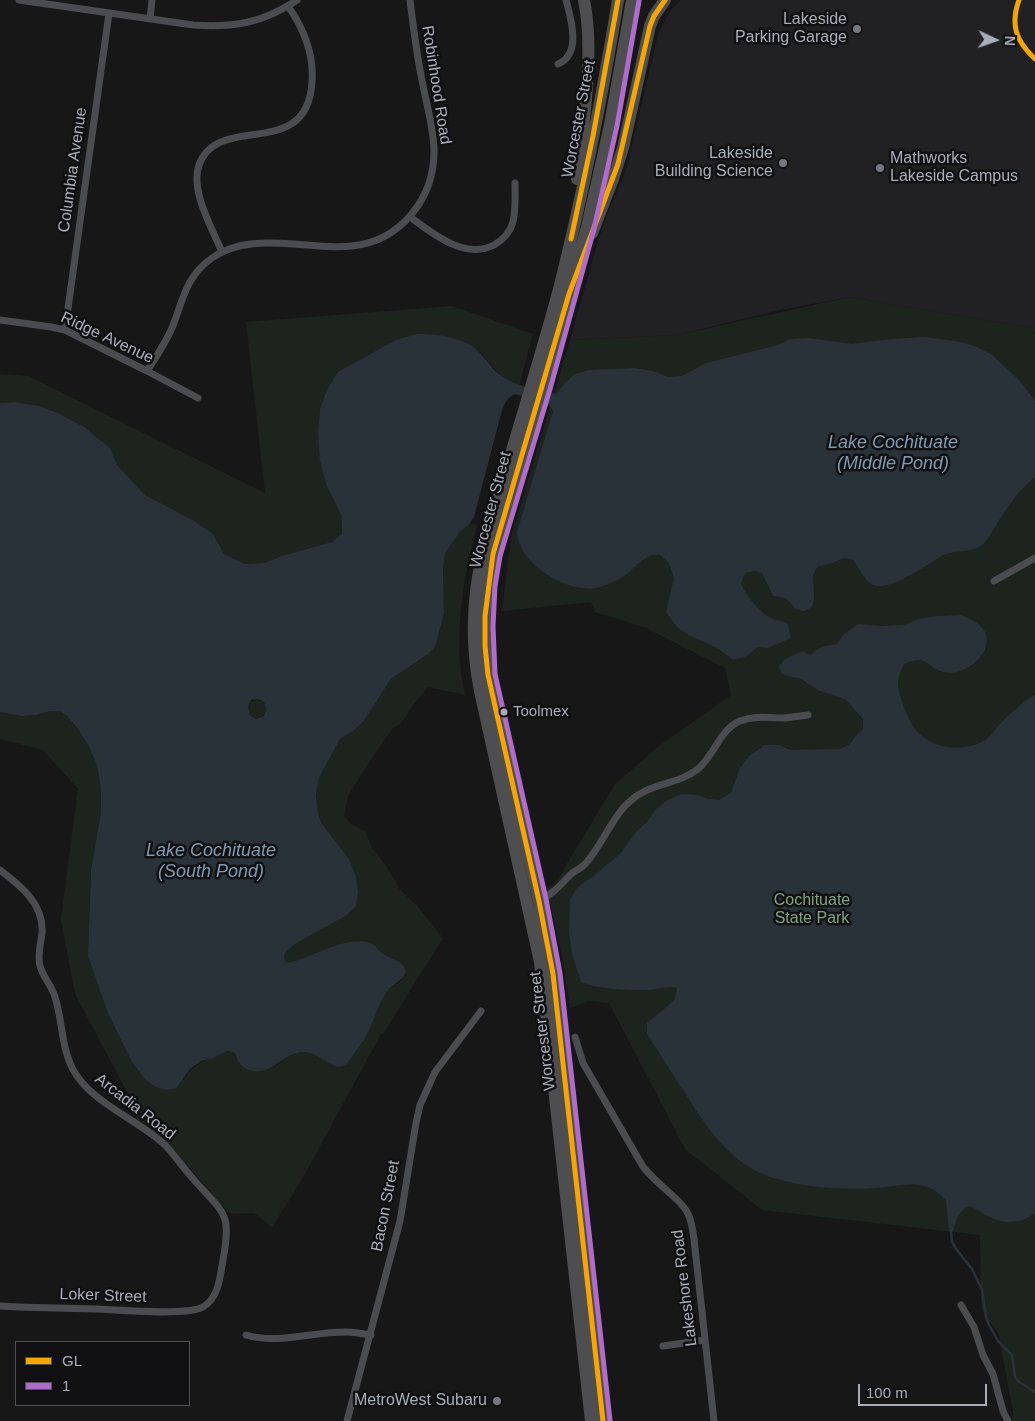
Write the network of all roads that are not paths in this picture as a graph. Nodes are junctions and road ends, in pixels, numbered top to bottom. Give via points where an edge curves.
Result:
1 (19, 0) edge
2 (152, 0) edge
3 (297, 0) edge
4 (410, 0) edge
5 (566, 0) edge
6 (584, 0) edge
7 (618, 0) edge
8 (632, 0) edge
9 (665, 0) edge
10 (288, 6) junction
11 (109, 13) junction
12 (150, 19) junction
13 (558, 64) dead end
14 (515, 183) dead end
15 (410, 217) junction
16 (571, 238) junction
17 (222, 252) junction
18 (569, 294) junction
19 (0, 320) edge
20 (65, 330) junction
21 (147, 371) junction
22 (537, 386) junction
23 (198, 398) dead end
24 (531, 406) junction
25 (1035, 558) edge
26 (994, 581) dead end
27 (808, 715) dead end
28 (0, 870) edge
29 (539, 901) junction
30 (481, 1011) dead end
31 (575, 1037) dead end
32 (961, 1304) dead end
33 (0, 1306) edge
34 (205, 1306) joint
35 (246, 1335) dead end
36 (371, 1335) junction
37 (705, 1340) junction
38 (663, 1346) dead end
39 (347, 1421) edge
40 (592, 1421) edge
41 (603, 1421) edge
42 (714, 1421) edge
43 (1008, 1421) edge

1 - 11 street
2 - 12 street
3 - 10 street
4 - 15 street, Robinhood Road via 434,148 428,184
5 - 13 street via 572,45 567,58
6 - 16 highway via 588,65
7 - 16 highway, Worcester Street via 594,136
8 - 18 highway, Worcester Street via 603,158
9 - 18 highway via 650,26 618,164
10 - 12 street via 260,19 228,26
10 - 17 street via 305,36 312,66 312,89 296,122 281,129 222,141 208,150 199,166 199,196
11 - 12 street
11 - 20 street, Columbia Avenue
14 - 15 street via 512,224 504,238 490,247 473,250 456,246
15 - 17 street, Robinhood Road via 394,231 363,244 342,247 254,243
16 - 22 highway, Worcester Street
17 - 21 street, Robinhood Road via 205,263 190,281 168,337
18 - 22 highway, Worcester Street
19 - 20 street, Ridge Avenue
20 - 21 street, Ridge Avenue
21 - 23 street, Ridge Avenue
22 - 24 highway, Worcester Street
24 - 29 highway, Worcester Street via 493,554 485,631 488,675
24 - 40 highway, Worcester Street via 481,559 474,603 474,648 480,691 540,962
25 - 26 street
27 - 29 street via 761,717 736,724 724,734 698,768 633,798 586,863 554,893
28 - 34 street, Arcadia Road via 24,891 39,910 42,927 40,966 55,998 66,1052 77,1076 97,1096 165,1146 223,1213 227,1235 222,1265 215,1293
29 - 41 highway, Worcester Street via 557,1005
30 - 36 street, Bacon Street via 435,1072 420,1105 400,1221
31 - 37 street, Lakeshore Road via 583,1063 642,1165 689,1216
32 - 43 street via 993,1374
33 - 34 street, Loker Street via 134,1311 184,1311
35 - 36 street via 260,1338 346,1332
36 - 39 street, Bacon Street
37 - 38 street
37 - 42 street, Lakeshore Road

